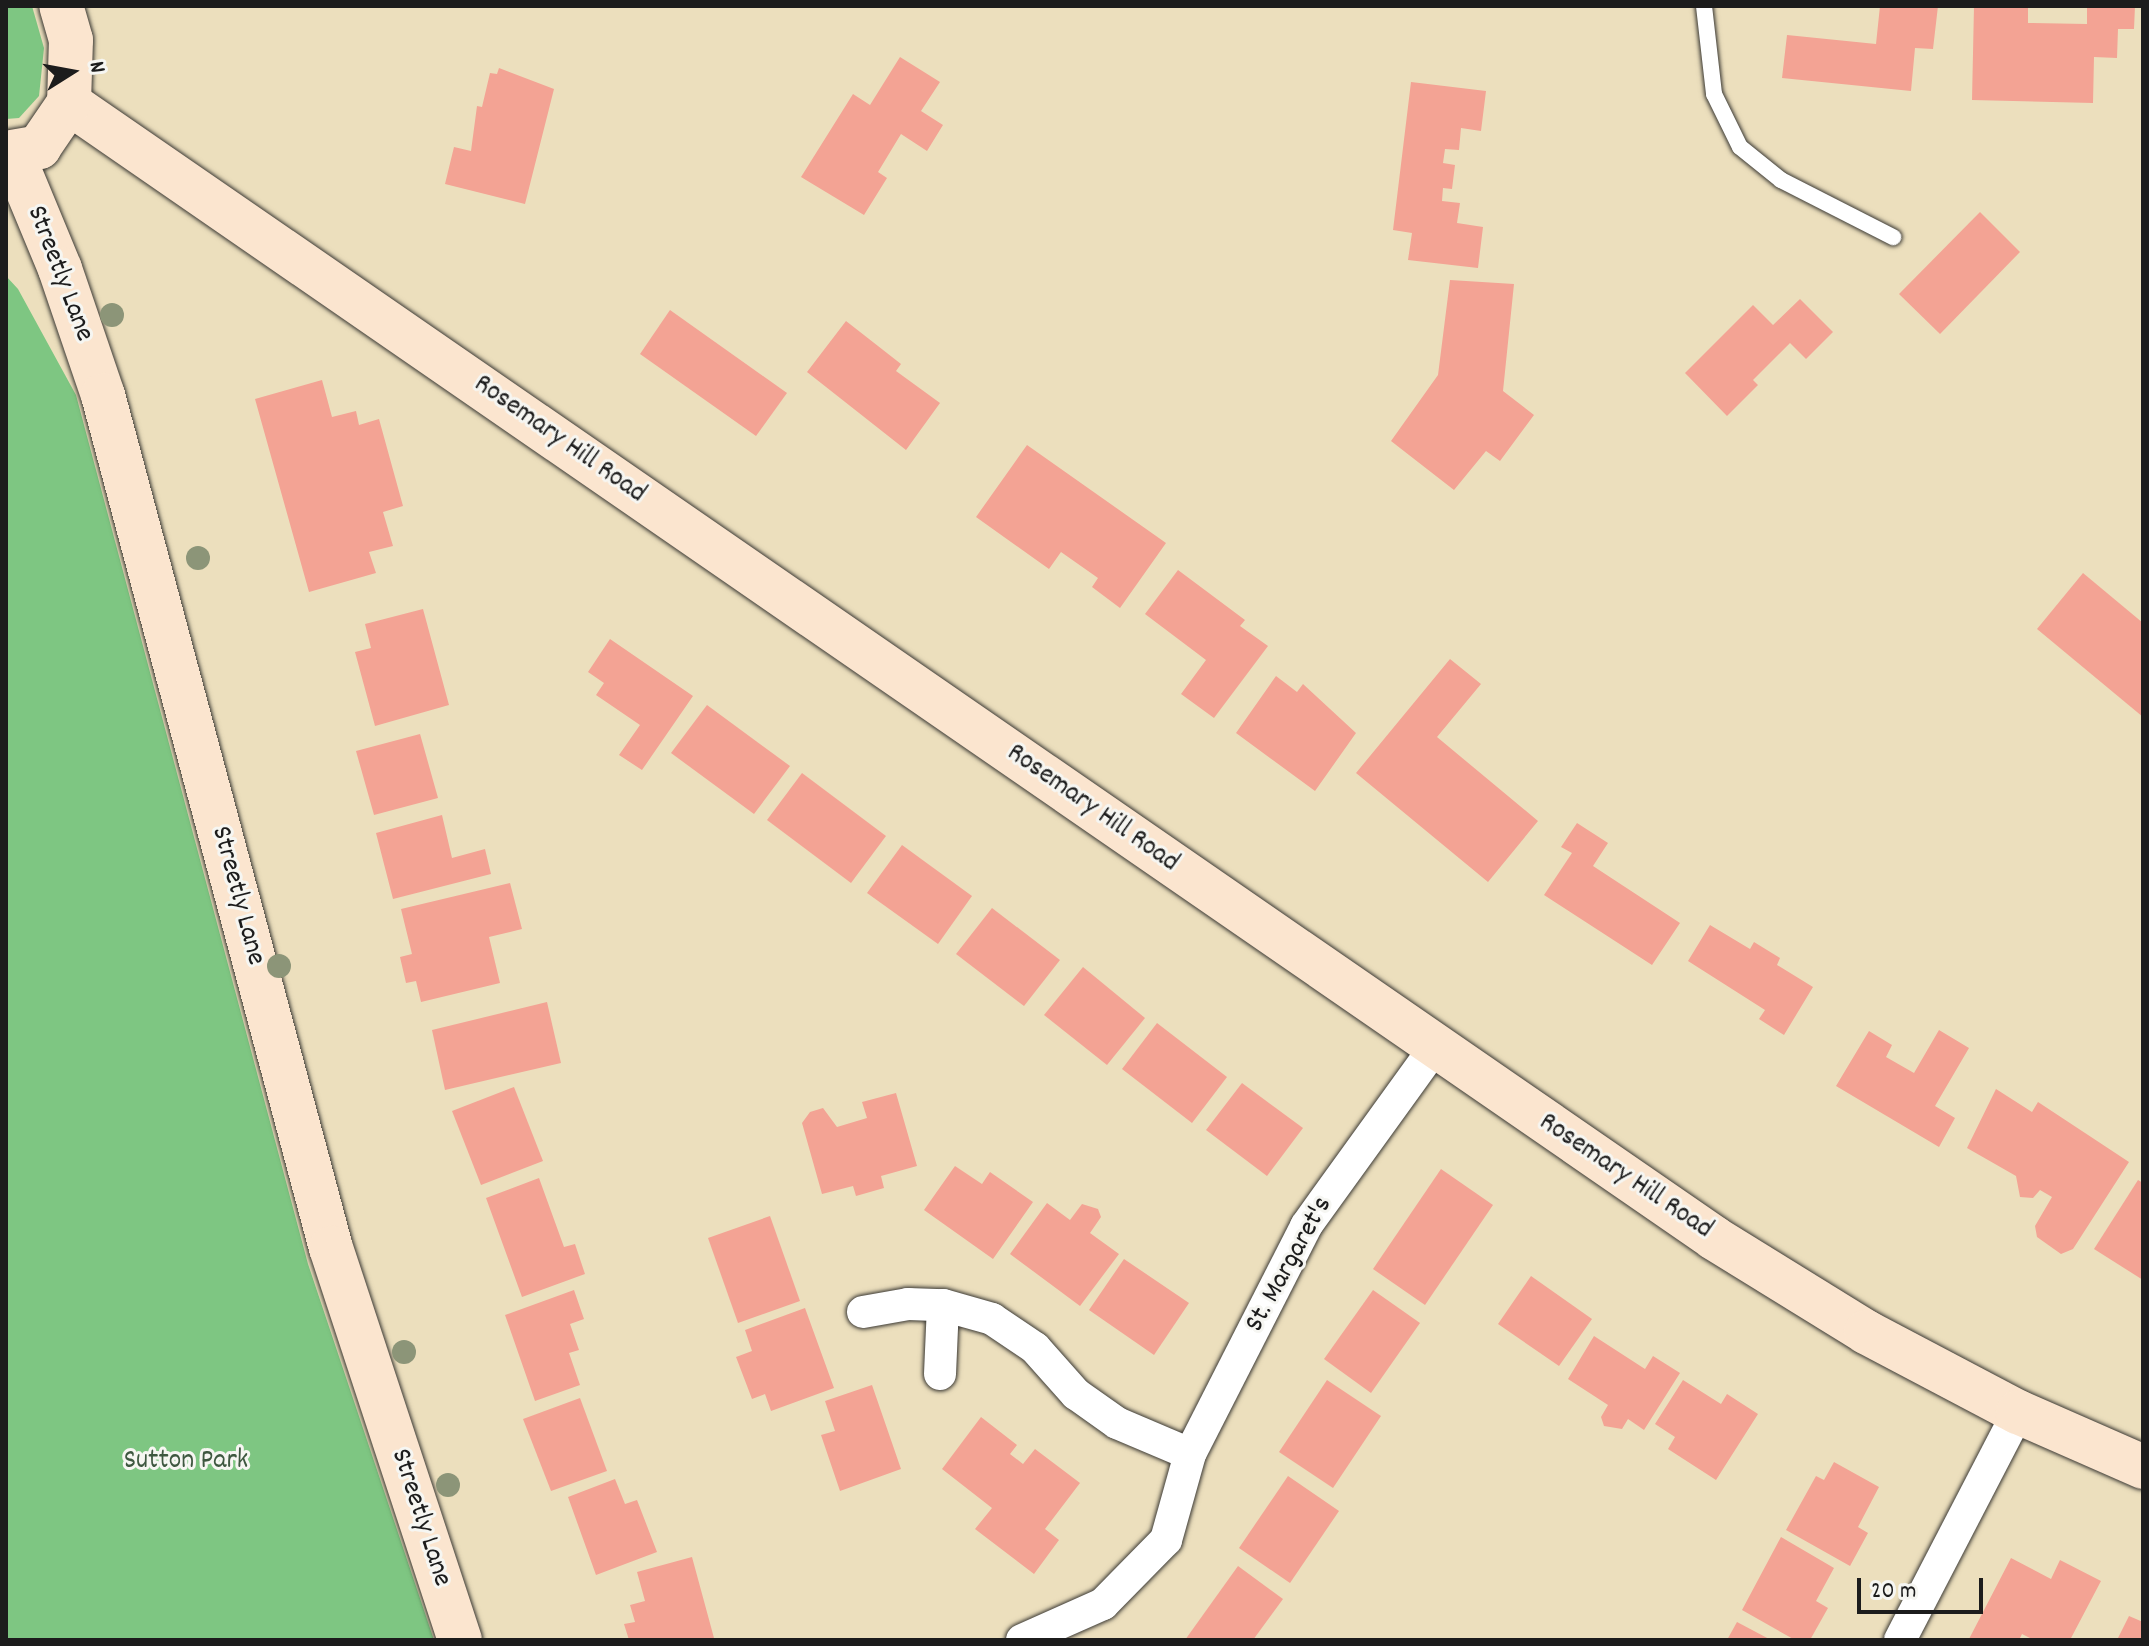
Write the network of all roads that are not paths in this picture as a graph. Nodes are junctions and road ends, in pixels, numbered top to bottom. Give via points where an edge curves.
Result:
1 (61, 6) edge
2 (1704, 6) edge
3 (69, 103) junction
4 (9, 153) edge
5 (1893, 237) dead end
6 (1435, 1047) junction
7 (943, 1305) junction
8 (863, 1312) dead end
9 (940, 1374) dead end
10 (2018, 1412) junction
11 (1190, 1454) junction
12 (2143, 1467) edge
13 (1067, 1632) edge
14 (460, 1640) edge
15 (1022, 1640) edge
16 (1900, 1640) edge

1 - 3 main road via 71,40
2 - 5 lane via 1714,94 1740,147 1781,180
3 - 4 main road via 39,147
3 - 6 main road, Rosemary Hill Road
4 - 14 main road, Streetly Lane via 60,269 103,395 331,1248
6 - 10 main road, Rosemary Hill Road via 1714,1238 1866,1332
6 - 11 street, St. Margaret's via 1306,1226
7 - 8 street via 908,1304
7 - 9 street
7 - 11 street via 992,1319 1035,1348 1076,1394 1117,1423
10 - 12 main road, Rosemary Hill Road
10 - 16 street
11 - 13 street, St. Margaret's via 1166,1540
13 - 15 street, St. Margaret's

